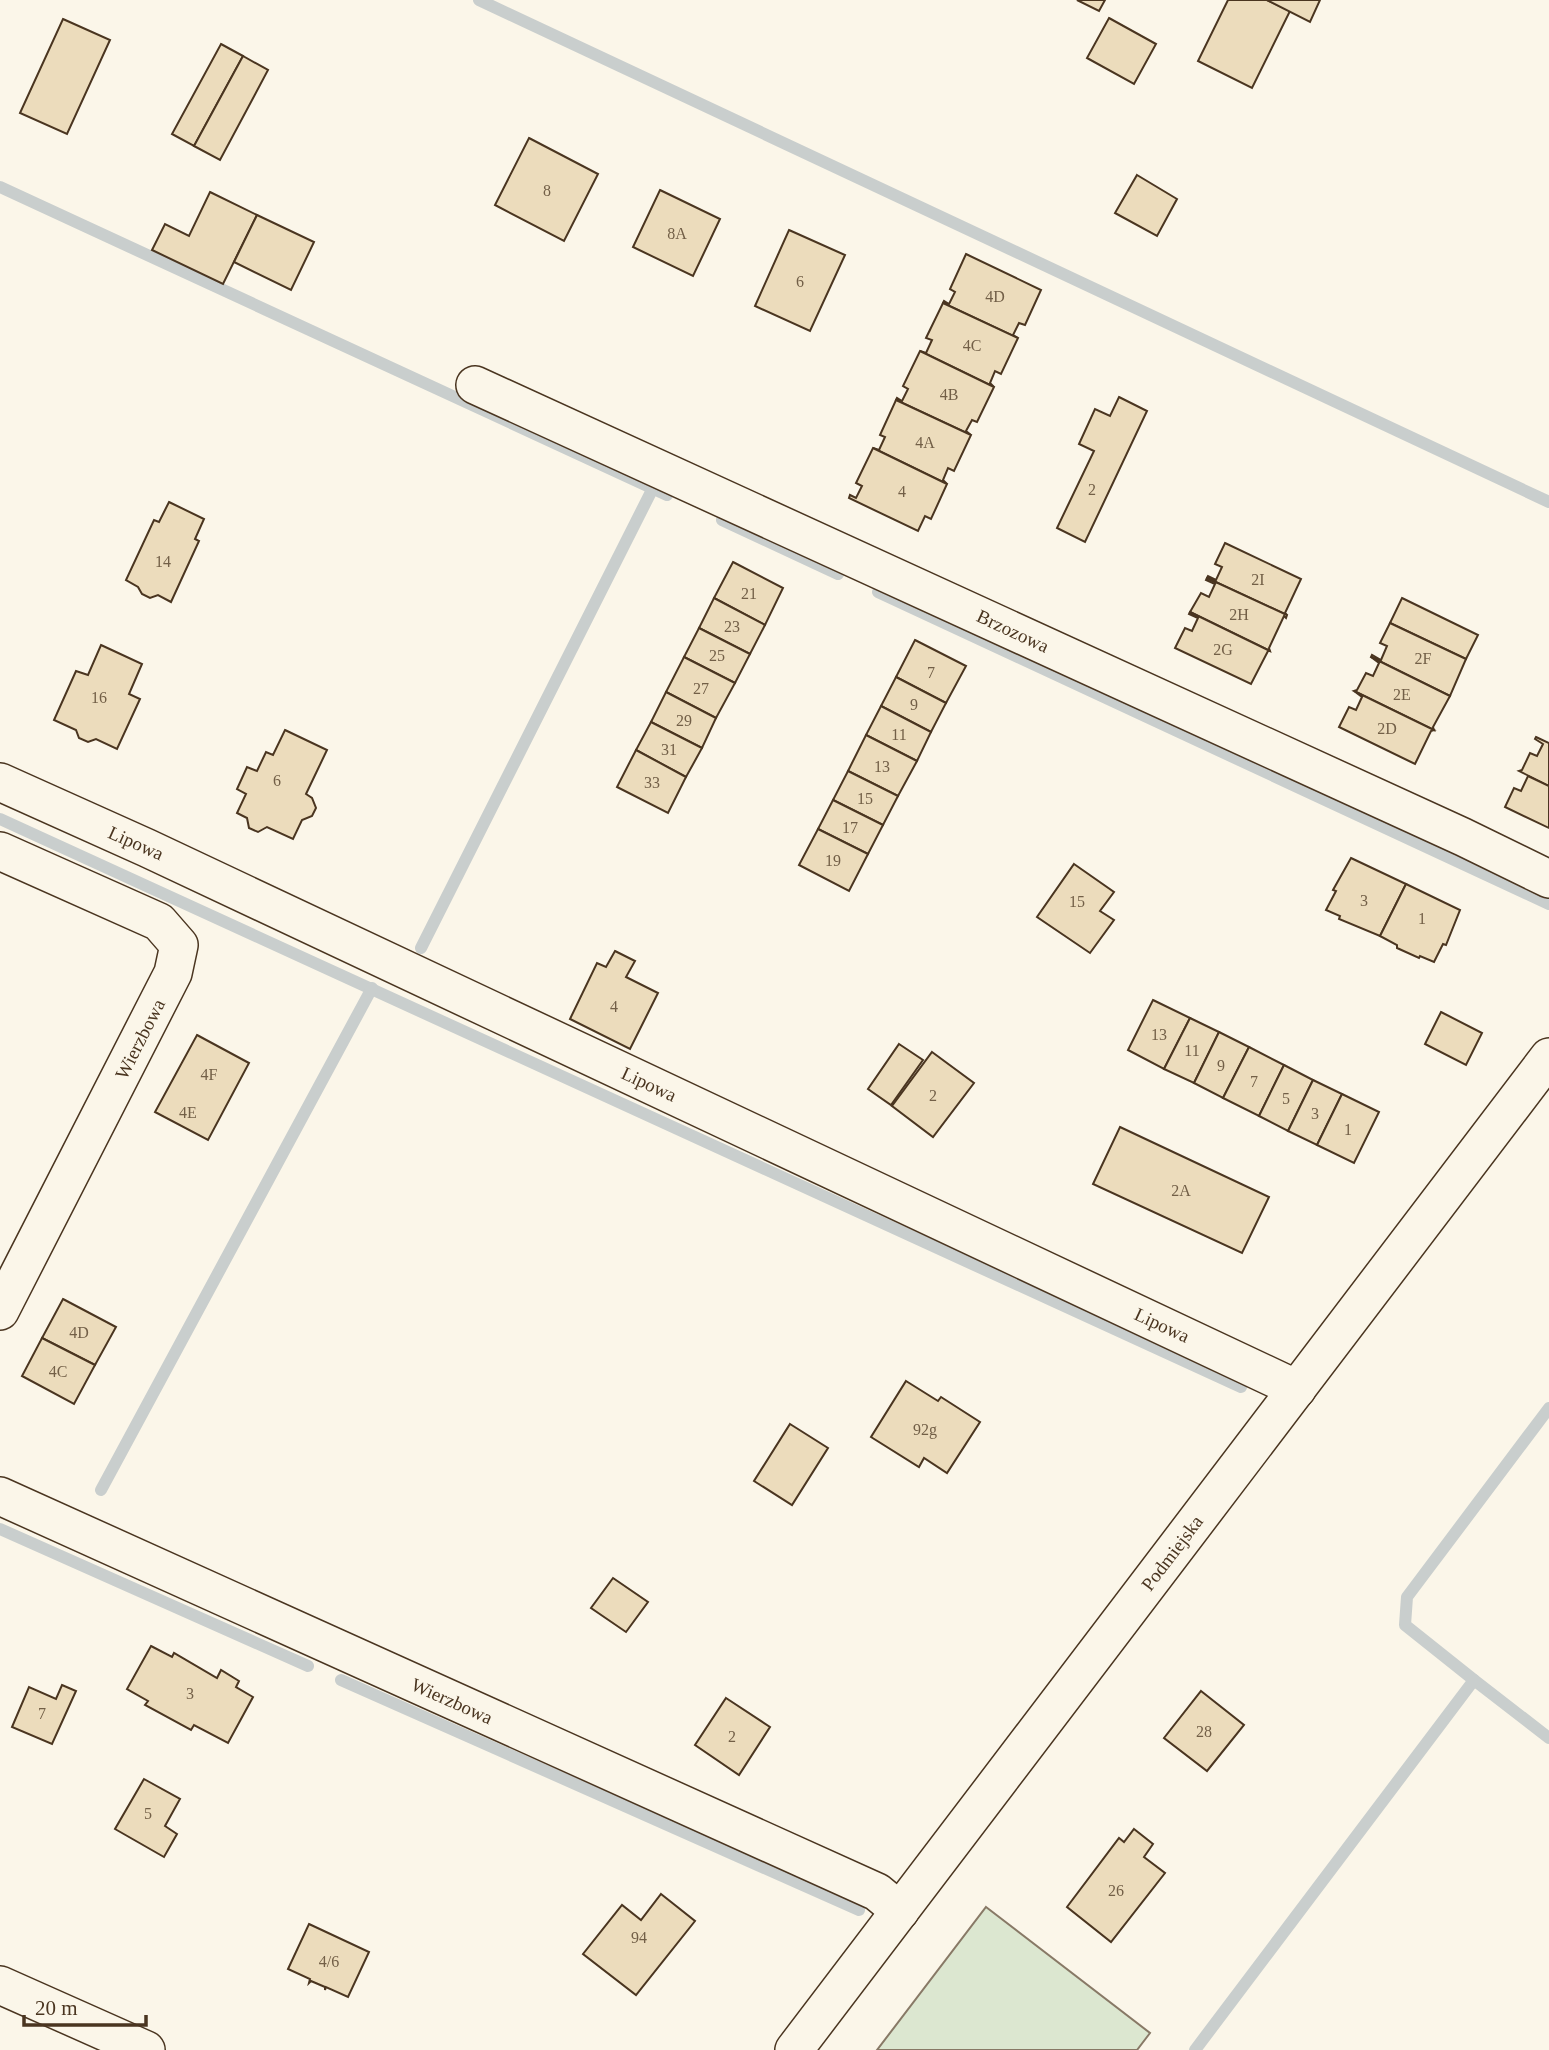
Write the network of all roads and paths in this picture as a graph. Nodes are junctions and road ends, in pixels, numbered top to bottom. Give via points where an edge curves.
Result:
1 (475, 385) dead end
2 (0, 782) edge
3 (0, 851) edge
4 (1549, 879) edge
5 (1549, 1057) edge
6 (0, 1311) edge
7 (1297, 1389) junction
8 (0, 1496) edge
9 (900, 1911) junction
10 (0, 1985) edge
11 (146, 2050) edge
12 (794, 2050) edge

1 - 4 street, Brzozowa
2 - 7 street, Lipowa via 160,853
3 - 6 street, Wierzbowa via 159,922 178,945 173,973
5 - 7 street, Podmiejska
7 - 9 street, Podmiejska
8 - 9 street, Wierzbowa via 877,1892
9 - 12 street, Podmiejska
10 - 11 street

